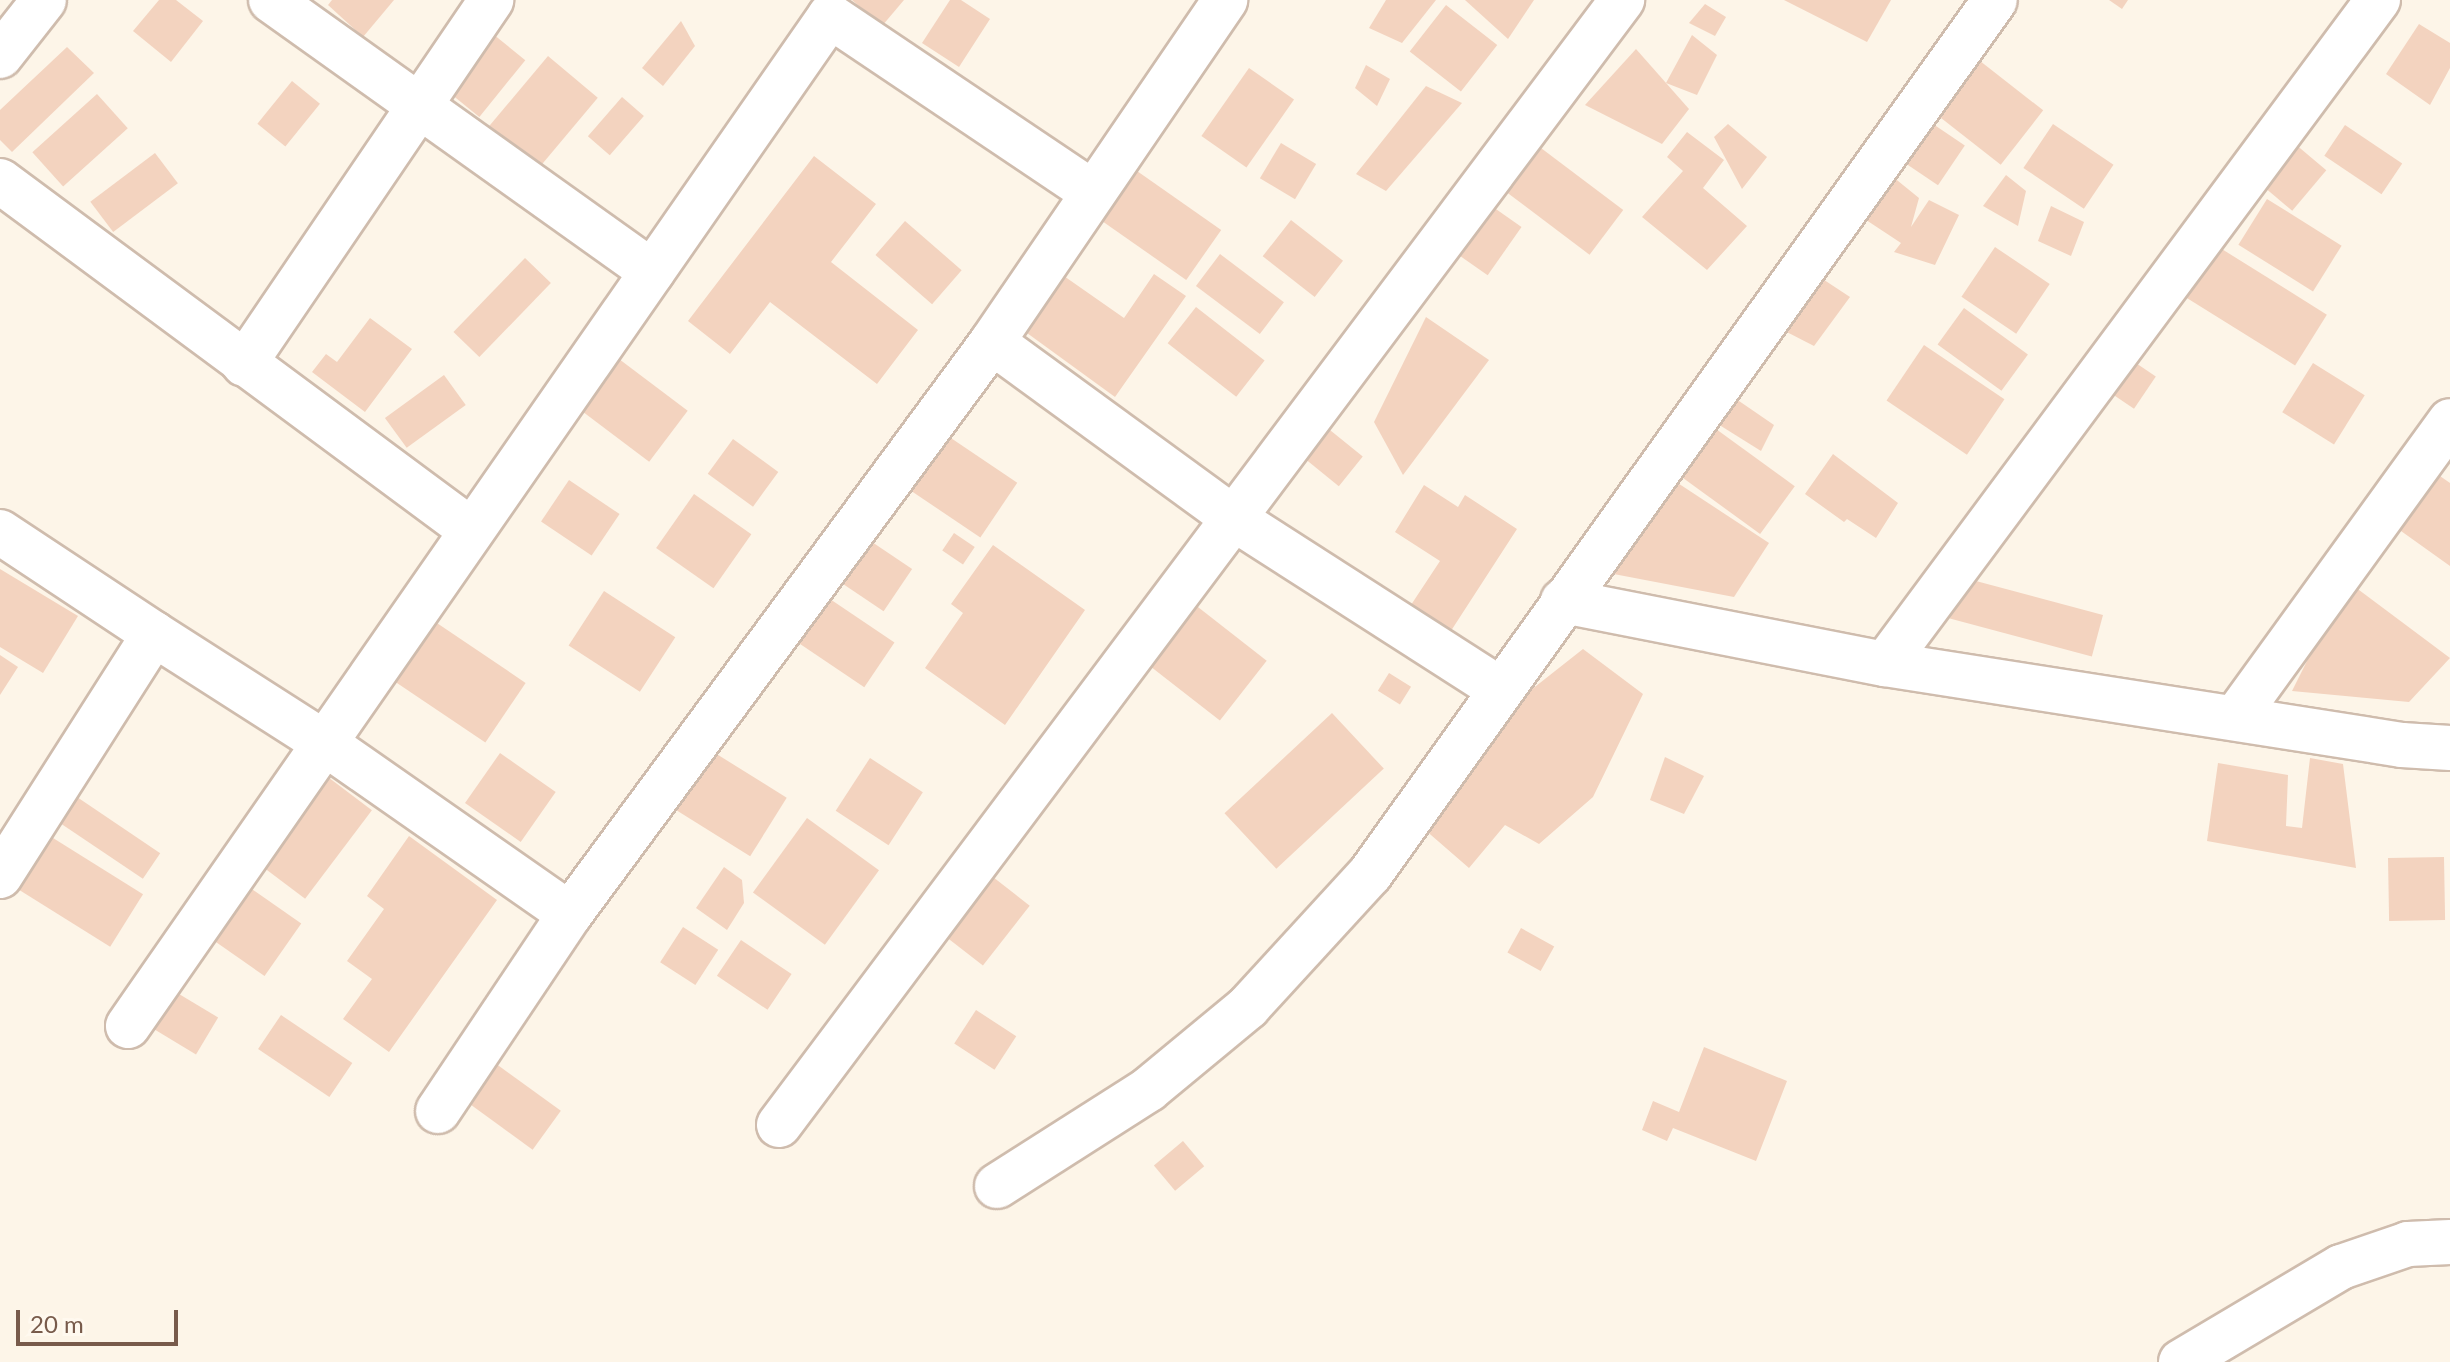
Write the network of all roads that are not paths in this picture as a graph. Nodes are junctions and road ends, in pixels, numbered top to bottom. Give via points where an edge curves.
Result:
1 (44, 0) edge
2 (271, 0) edge
3 (491, 0) edge
4 (1225, 0) edge
5 (1622, 0) edge
6 (1995, 0) edge
7 (2378, 0) edge
8 (826, 5) edge
9 (0, 56) edge
10 (419, 106) junction
11 (0, 181) edge
12 (1092, 192) junction
13 (652, 272) junction
14 (992, 342) junction
15 (244, 364) junction
16 (2450, 421) edge
17 (1233, 518) junction
18 (471, 530) junction
19 (0, 532) edge
20 (1563, 601) junction
21 (154, 634) junction
22 (1885, 664) junction
23 (1499, 689) junction
24 (2236, 717) junction
25 (323, 742) junction
26 (2450, 748) edge
27 (0, 876) edge
28 (570, 914) junction
29 (128, 1026) dead end
30 (438, 1111) dead end
31 (779, 1125) dead end
32 (997, 1186) dead end
33 (2450, 1242) edge
34 (2181, 1362) edge

1 - 9 street
2 - 10 street
3 - 10 street
4 - 12 street
5 - 17 street
6 - 20 street
7 - 22 street
8 - 12 street
8 - 13 street
10 - 13 street
10 - 15 street
11 - 15 street
12 - 14 street
13 - 18 street
14 - 17 street
14 - 28 street
15 - 18 street
16 - 24 street
17 - 23 street
17 - 31 street
18 - 25 street
19 - 21 street
20 - 22 street
20 - 23 street
21 - 25 street
21 - 27 street
22 - 24 street
23 - 32 street via 1370,874 1248,1007 1149,1089
24 - 26 street
25 - 28 street
25 - 29 street
28 - 30 street
33 - 34 street via 2408,1244 2341,1267

